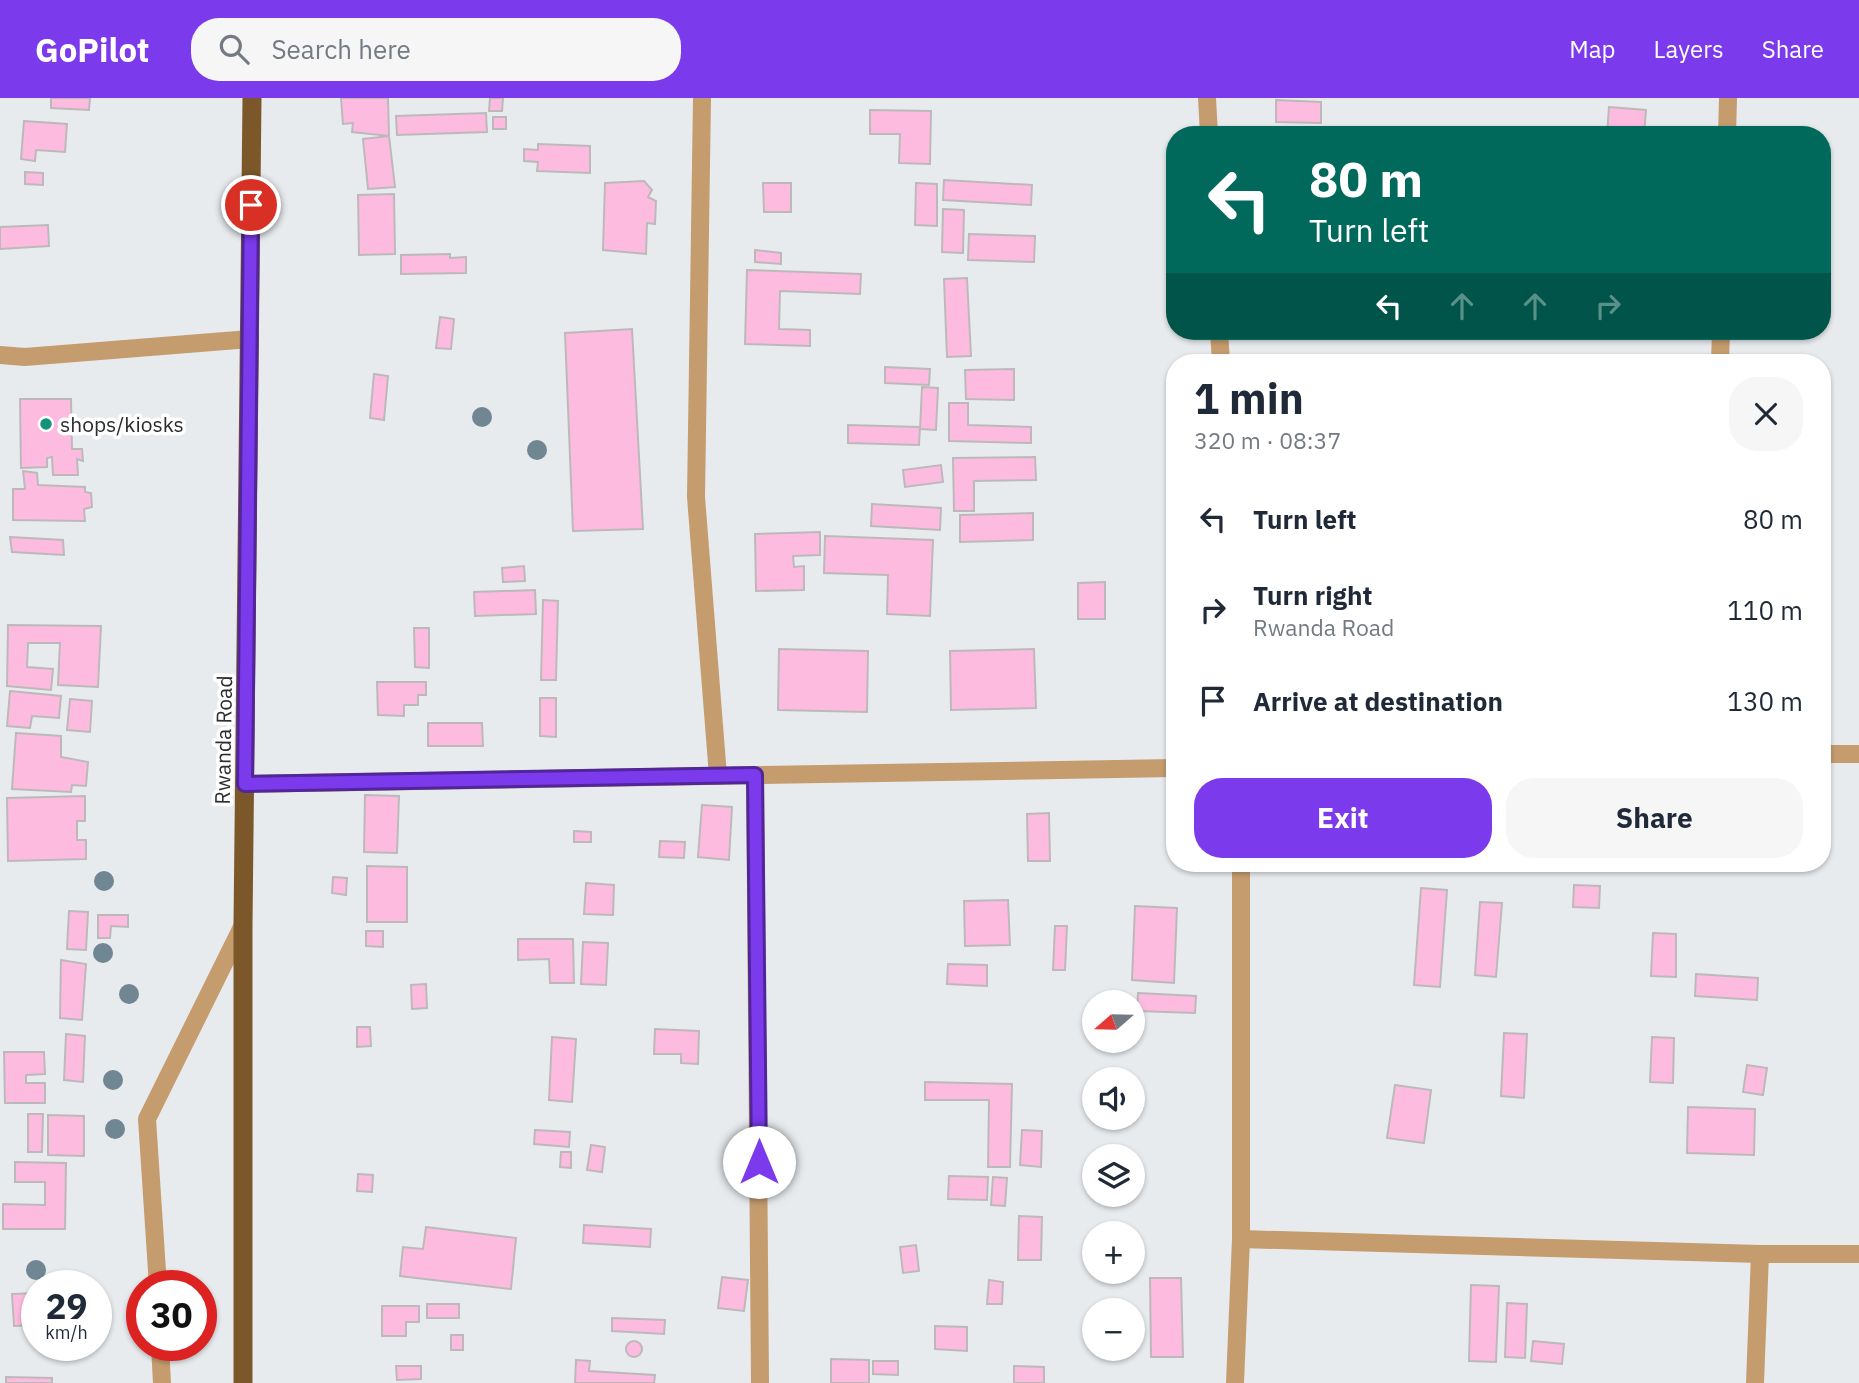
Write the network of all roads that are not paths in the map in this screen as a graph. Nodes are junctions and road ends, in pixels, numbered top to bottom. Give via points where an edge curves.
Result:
1 (253, 98) edge
2 (702, 98) edge
3 (1207, 98) edge
4 (1728, 98) edge
5 (1209, 126) edge
6 (1727, 126) edge
7 (250, 339) junction
8 (0, 355) edge
9 (1831, 754) edge
10 (1859, 754) edge
11 (1166, 768) edge
12 (755, 775) junction
13 (718, 776) junction
14 (245, 784) junction
15 (1241, 872) edge
16 (243, 925) junction
17 (1241, 1239) junction
18 (1760, 1254) junction
19 (1859, 1254) edge
20 (157, 1270) edge
21 (161, 1361) edge
22 (162, 1383) edge
23 (243, 1383) edge
24 (760, 1383) edge
25 (1235, 1383) edge
26 (1755, 1383) edge

1 - 7 highway, Rwanda Road
2 - 13 street via 696,497
3 - 5 street
4 - 6 street
7 - 8 street via 25,357
7 - 14 highway, Rwanda Road
9 - 10 street
11 - 12 street
12 - 13 street
12 - 24 street
13 - 14 street
14 - 16 highway, Rwanda Road
15 - 17 street
16 - 20 street via 147,1119
16 - 23 highway, Rwanda Road
17 - 18 street
17 - 25 street
18 - 19 street
18 - 26 street
21 - 22 street

